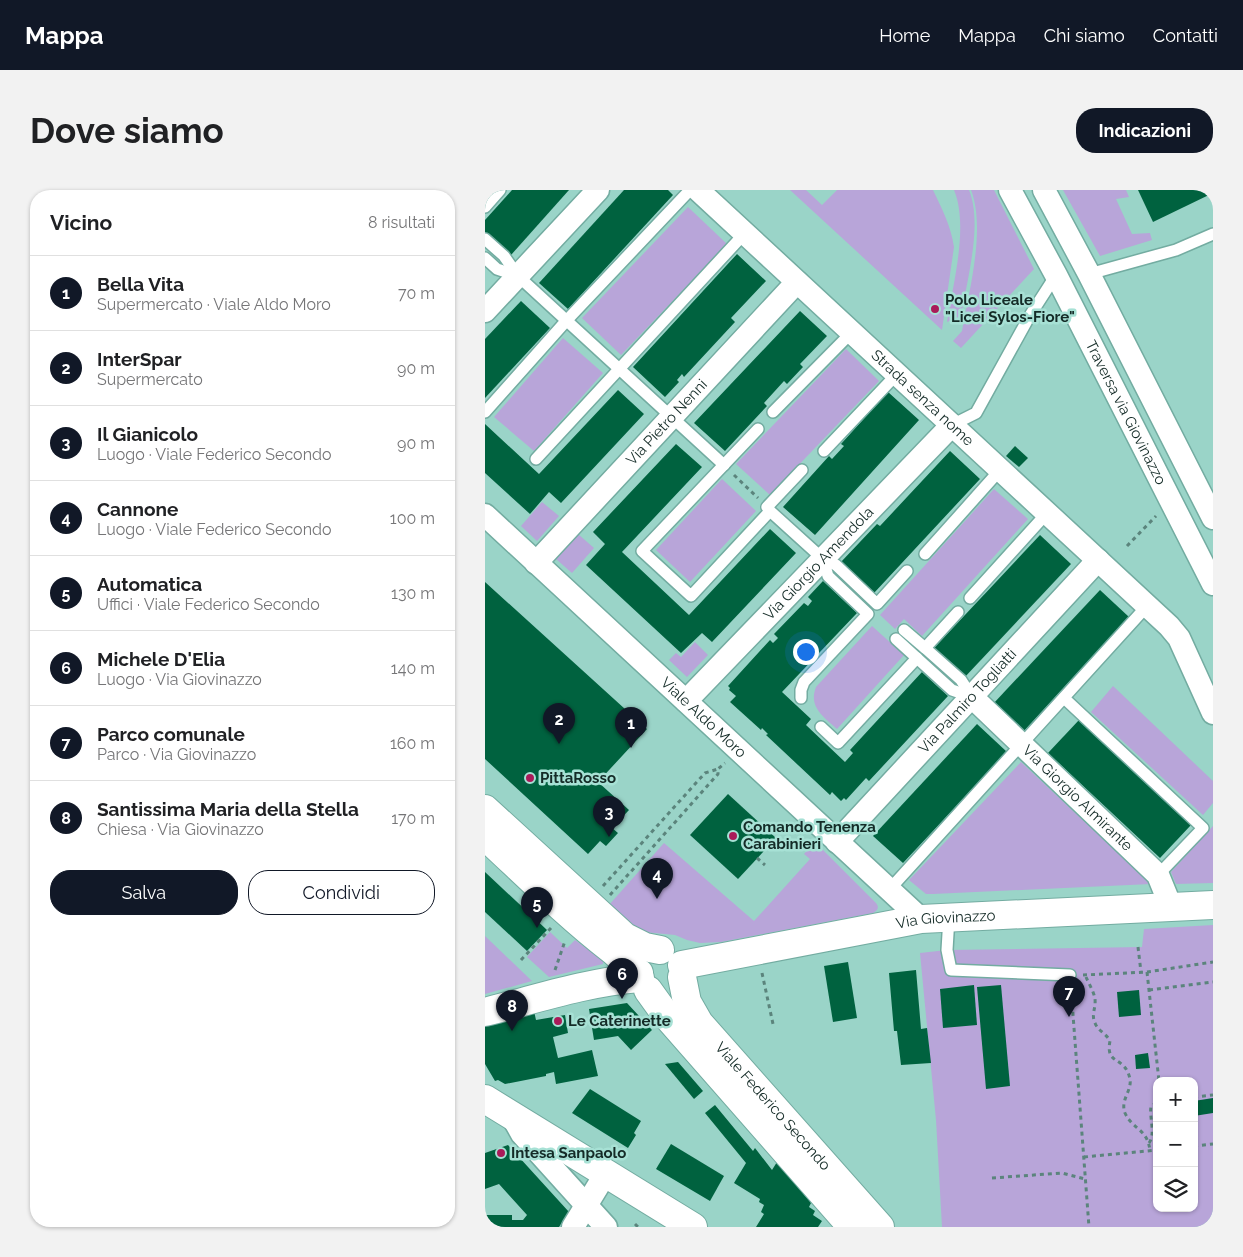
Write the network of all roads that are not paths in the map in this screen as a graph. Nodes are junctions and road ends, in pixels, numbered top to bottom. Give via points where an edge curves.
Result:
1 (501, 190) edge
2 (598, 190) edge
3 (690, 190) edge
4 (698, 190) edge
5 (1010, 190) edge
6 (1045, 190) edge
7 (485, 207) edge
8 (745, 233) junction
9 (1213, 234) edge
10 (485, 239) edge
11 (485, 258) edge
12 (1089, 274) junction
13 (1056, 275) junction
14 (518, 276) junction
15 (797, 282) junction
16 (485, 311) edge
17 (567, 320) junction
18 (851, 332) junction
19 (620, 370) junction
20 (897, 374) junction
21 (485, 412) edge
22 (773, 412) dead end
23 (672, 418) junction
24 (952, 425) junction
25 (758, 429) dead end
26 (824, 450) dead end
27 (537, 460) dead end
28 (724, 466) junction
29 (802, 470) dead end
30 (1000, 470) junction
31 (769, 509) junction
32 (1047, 513) junction
33 (485, 515) edge
34 (1212, 517) edge
35 (1184, 527) junction
36 (925, 554) dead end
37 (823, 560) junction
38 (1098, 560) junction
39 (537, 563) junction
40 (907, 571) dead end
41 (1213, 584) edge
42 (970, 598) dead end
43 (1147, 606) junction
44 (958, 612) dead end
45 (904, 630) dead end
46 (896, 639) dead end
47 (925, 648) junction
48 (917, 658) junction
49 (972, 697) junction
50 (801, 698) dead end
51 (1063, 698) junction
52 (686, 702) junction
53 (1213, 713) edge
54 (821, 727) dead end
55 (1021, 744) junction
56 (485, 809) edge
57 (485, 836) edge
58 (837, 842) junction
59 (1158, 876) junction
60 (889, 890) junction
61 (1213, 905) edge
62 (1171, 907) junction
63 (949, 917) junction
64 (921, 919) junction
65 (660, 950) junction
66 (682, 971) junction
67 (1069, 975) road end
68 (642, 980) junction
69 (485, 1012) edge
70 (485, 1098) edge
71 (511, 1114) junction
72 (606, 1173) junction
73 (586, 1205) junction
74 (573, 1227) edge
75 (606, 1227) edge
76 (693, 1227) edge
77 (852, 1227) edge
78 (880, 1227) edge

1 - 7 lane
2 - 14 street
3 - 17 lane
4 - 8 street, Strada senza nome
5 - 13 street, Traversa via Giovinazzo
6 - 12 street, Traversa via Giovinazzo
8 - 15 street, Strada senza nome
8 - 19 lane
9 - 12 lane via 1176,250
10 - 14 lane via 504,256
11 - 14 lane via 497,269
12 - 34 street, Traversa via Giovinazzo
13 - 24 lane via 976,413
13 - 35 street, Traversa via Giovinazzo
14 - 16 street
14 - 17 lane
15 - 18 street, Strada senza nome
15 - 23 street, Via Pietro Nenni
17 - 19 lane
17 - 21 lane
18 - 20 street, Strada senza nome
18 - 22 lane
19 - 23 lane
19 - 27 lane
20 - 24 street, Strada senza nome
20 - 26 lane
23 - 28 lane
23 - 39 street, Via Pietro Nenni
24 - 30 street, Strada senza nome
24 - 37 street, Via Giorgio Amendola
25 - 28 lane
28 - 31 lane via 642,551 691,596
29 - 31 lane
30 - 32 street, Strada senza nome
30 - 36 lane
31 - 37 lane
32 - 38 street, Strada senza nome
32 - 42 lane
33 - 39 street, Viale Aldo Moro
34 - 35 street
35 - 41 street, Traversa via Giovinazzo
37 - 40 lane via 836,565 877,604
37 - 50 lane via 828,576 868,614 804,682
37 - 52 street, Via Giorgio Amendola
38 - 43 street, Strada senza nome
38 - 49 street, Via Palmiro Togliatti
39 - 52 street, Viale Aldo Moro
43 - 51 lane
43 - 53 street, Strada senza nome via 1179,638
44 - 47 lane
45 - 47 lane
46 - 48 lane
47 - 49 lane via 961,680
48 - 49 lane via 952,690
48 - 54 lane via 838,743
49 - 55 street, Via Giorgio Almirante
49 - 58 street, Via Palmiro Togliatti
51 - 55 lane
51 - 59 lane via 1203,828
52 - 58 street, Viale Aldo Moro
55 - 59 street, Via Giorgio Almirante
55 - 60 lane
56 - 65 main road via 625,937 635,944
57 - 68 main road, Viale Federico Secondo
58 - 60 street, Viale Aldo Moro
59 - 62 street, Via Giorgio Almirante
60 - 64 street, Viale Aldo Moro
61 - 62 main road, Via Giovinazzo
62 - 63 main road, Via Giovinazzo
63 - 64 main road, Via Giovinazzo
63 - 67 lane via 947,950 951,970
64 - 66 main road, Via Giovinazzo
65 - 66 main road via 674,954
65 - 68 main road via 653,951 643,960
66 - 68 main road via 677,987 666,993 654,993
66 - 78 main road, Viale Federico Secondo via 687,1002 699,1022
68 - 69 main road via 618,980
68 - 77 main road, Viale Federico Secondo via 666,1015
70 - 71 main road
71 - 72 main road
71 - 73 street via 522,1134
72 - 73 street
72 - 76 main road
73 - 74 street
73 - 75 street

